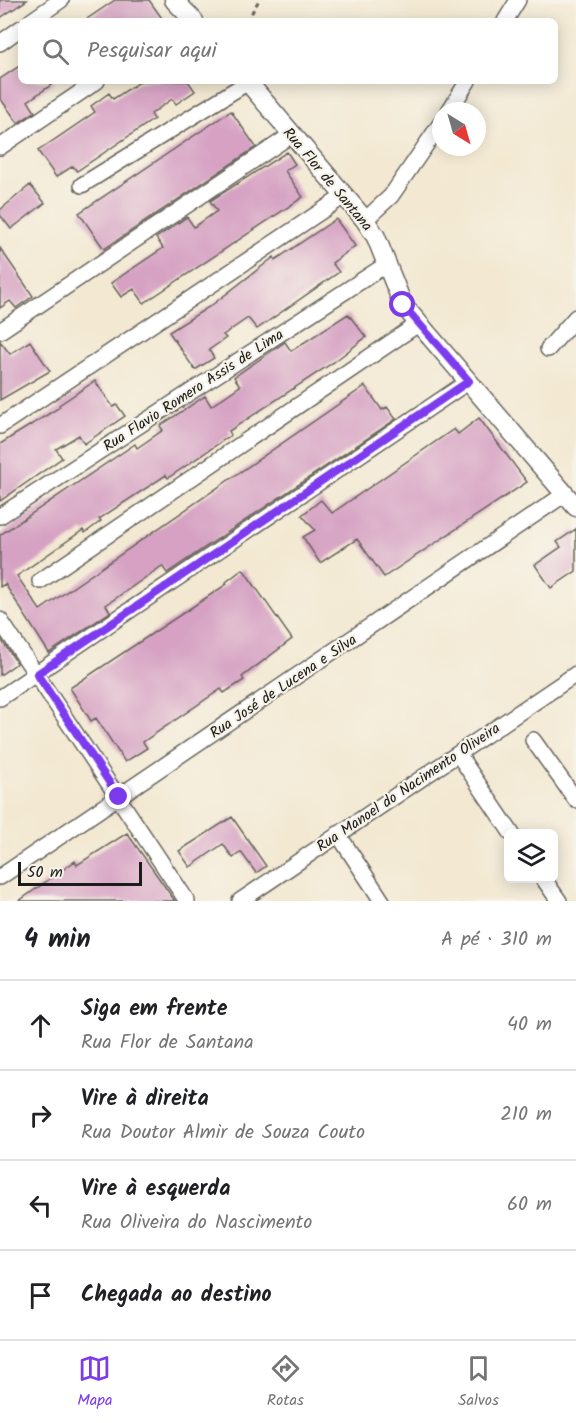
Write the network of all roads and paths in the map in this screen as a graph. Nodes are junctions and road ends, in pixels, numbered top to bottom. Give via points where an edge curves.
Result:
1 (61, 0) edge
2 (174, 0) edge
3 (259, 0) edge
4 (518, 0) edge
5 (35, 18) edge
6 (188, 18) edge
7 (249, 18) edge
8 (507, 18) edge
9 (18, 30) edge
10 (0, 42) edge
11 (93, 84) edge
12 (243, 84) edge
13 (250, 84) edge
14 (466, 84) edge
15 (455, 102) edge
16 (291, 135) junction
17 (432, 136) edge
18 (0, 147) edge
19 (82, 185) dead end
20 (344, 196) junction
21 (365, 220) junction
22 (387, 264) junction
23 (576, 317) edge
24 (418, 324) junction
25 (0, 331) edge
26 (548, 349) dead end
27 (469, 381) junction
28 (0, 426) edge
29 (571, 501) edge
30 (0, 516) edge
31 (40, 581) dead end
32 (0, 620) edge
33 (37, 674) junction
34 (576, 674) edge
35 (0, 698) edge
36 (533, 740) dead end
37 (458, 754) junction
38 (119, 797) junction
39 (576, 800) edge
40 (510, 829) edge
41 (338, 834) junction
42 (0, 877) edge
43 (546, 883) edge
44 (187, 901) edge
45 (240, 901) edge
46 (382, 901) edge
47 (559, 901) edge

1 - 5 street
2 - 6 street
3 - 7 path
4 - 8 street
9 - 10 street
11 - 18 street
12 - 19 street
13 - 16 street, Rua Flor de Santana
14 - 15 street
16 - 20 street, Rua Flor de Santana
16 - 25 street
17 - 21 street via 391,196
20 - 21 street, Rua Flor de Santana
20 - 28 street
21 - 22 street, Rua Flor de Santana
22 - 24 street, Rua Flor de Santana via 403,305
22 - 30 street, Rua Flavio Romero Assis de Lima
23 - 26 street
24 - 27 street, Rua Flor de Santana
24 - 31 street
27 - 29 street, Rua Flor de Santana
27 - 33 street
29 - 38 street, Rua José de Lucena e Silva
32 - 33 street
33 - 35 street
33 - 38 street
34 - 37 street, Rua Manoel do Nacimento Oliveira
36 - 39 street
37 - 40 street
37 - 41 street, Rua Manoel do Nacimento Oliveira
38 - 42 street, Rua José de Lucena e Silva
38 - 44 street
41 - 45 street, Rua Manoel do Nacimento Oliveira
41 - 46 street
43 - 47 street

